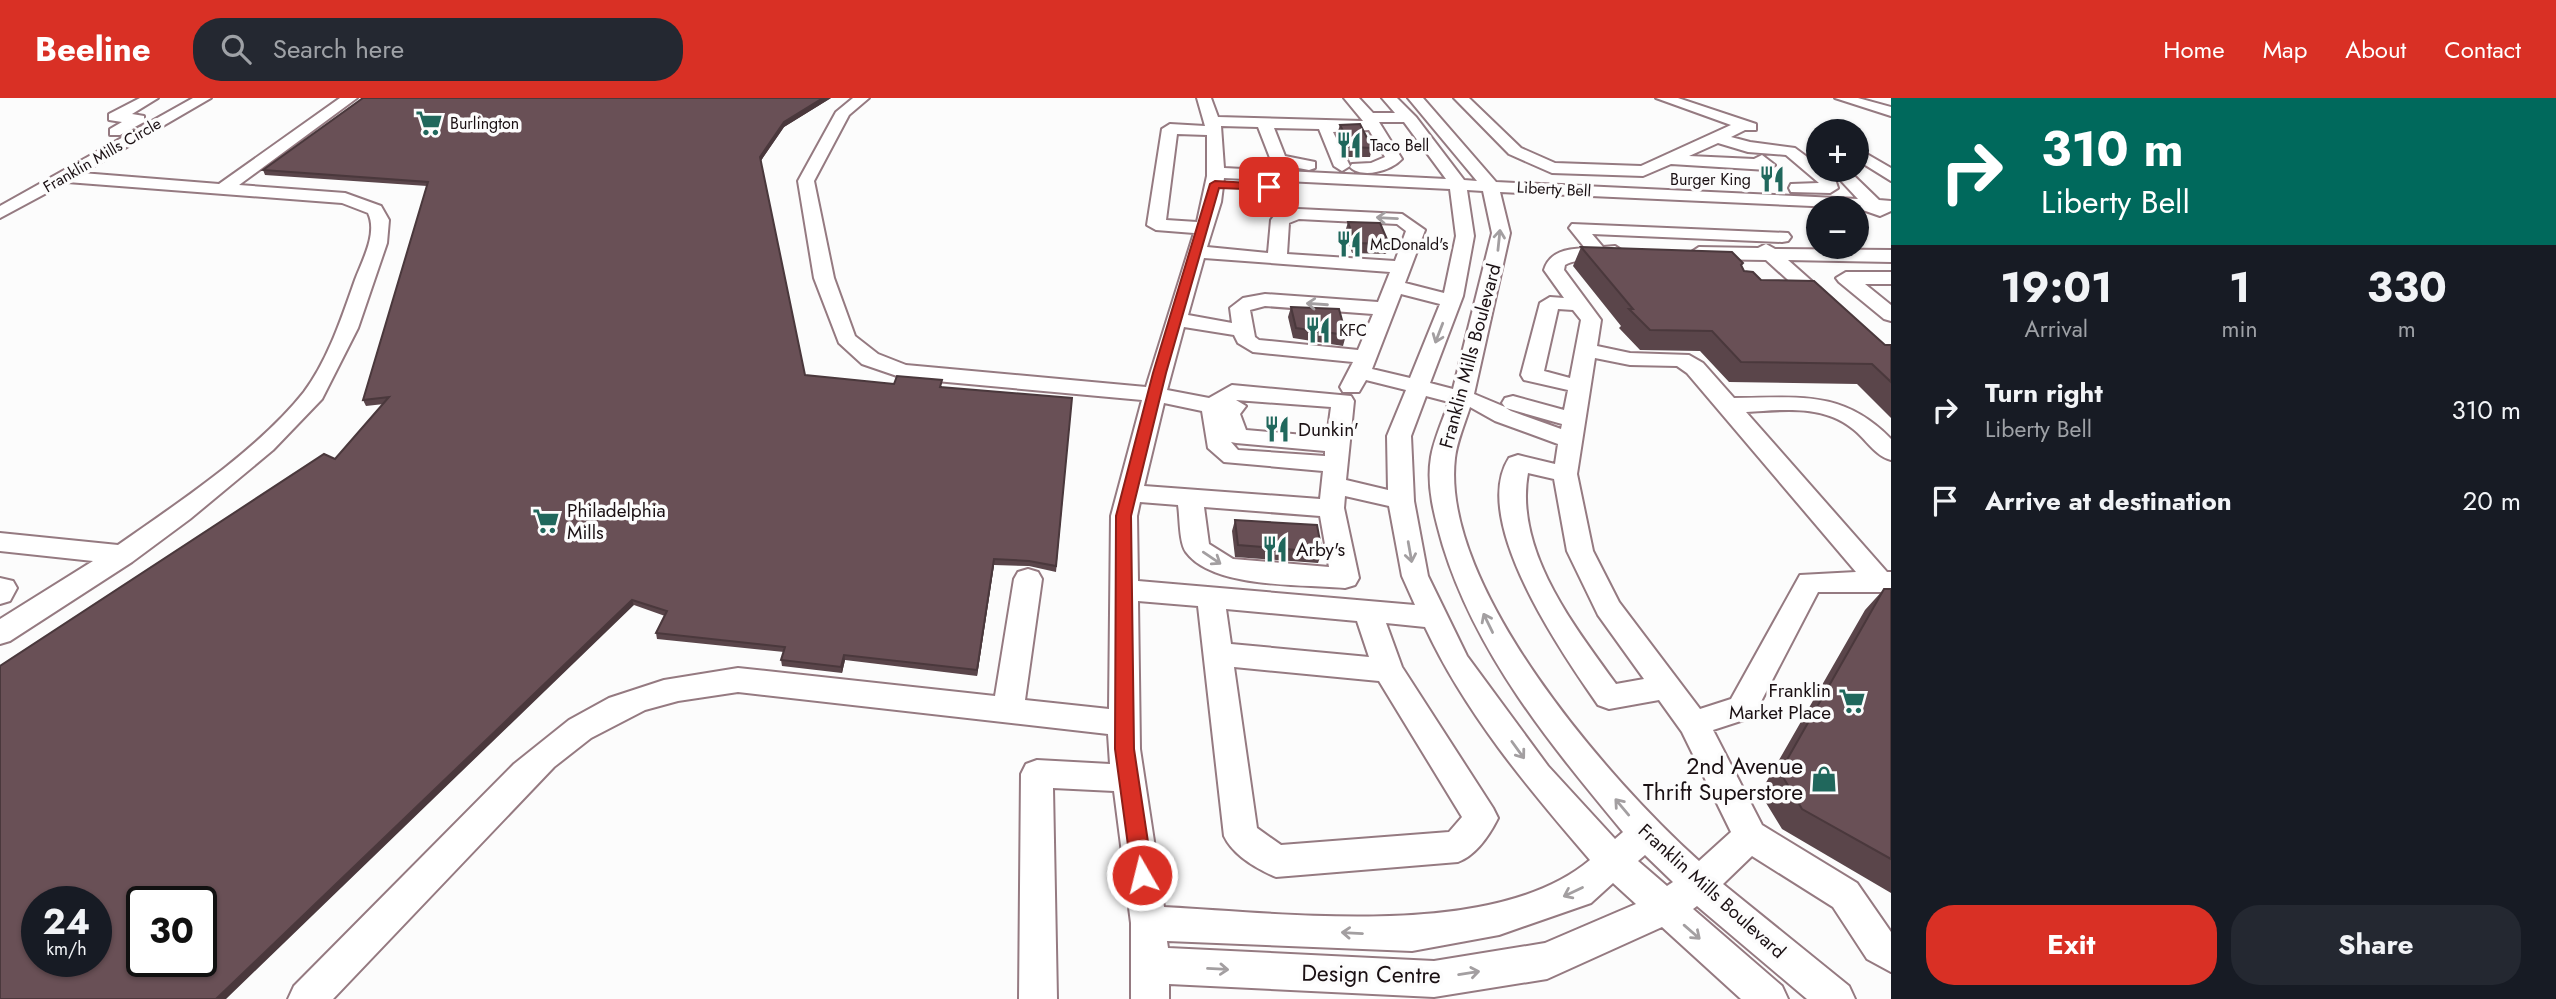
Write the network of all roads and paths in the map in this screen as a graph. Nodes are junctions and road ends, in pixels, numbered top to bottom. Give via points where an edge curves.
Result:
1 (151, 98) edge
2 (177, 98) edge
3 (204, 98) edge
4 (350, 98) edge
5 (862, 98) edge
6 (1204, 98) edge
7 (1389, 98) edge
8 (1461, 98) edge
9 (1663, 98) edge
10 (1842, 98) edge
11 (1335, 107) dead end
12 (1412, 108) edge
13 (1363, 112) edge
14 (1891, 112) edge
15 (139, 119) junction
16 (1264, 122) junction
17 (1308, 123) junction
18 (1744, 125) junction
19 (1212, 126) junction
20 (1717, 137) junction
21 (122, 143) junction
22 (1806, 145) edge
23 (1748, 147) junction
24 (1665, 162) junction
25 (1869, 162) edge
26 (1389, 164) junction
27 (1334, 166) junction
28 (1891, 176) edge
29 (62, 177) junction
30 (1216, 179) junction
31 (1852, 182) edge
32 (222, 189) junction
33 (1459, 190) junction
34 (1491, 191) junction
35 (0, 213) edge
36 (1806, 213) edge
37 (1887, 213) edge
38 (1869, 214) edge
39 (1199, 240) junction
40 (1762, 245) junction
41 (1806, 251) edge
42 (1277, 259) junction
43 (1856, 259) edge
44 (1858, 259) edge
45 (1402, 267) junction
46 (1891, 278) edge
47 (1773, 285) edge
48 (1804, 285) junction
49 (1394, 286) junction
50 (1451, 301) junction
51 (1579, 304) junction
52 (1385, 309) junction
53 (1891, 315) edge
54 (1176, 319) junction
55 (1843, 320) edge
56 (1244, 331) junction
57 (1588, 350) junction
58 (1363, 364) junction
59 (1418, 387) junction
60 (1581, 387) junction
61 (1243, 393) junction
62 (1154, 394) junction
63 (1471, 400) junction
64 (1343, 401) junction
65 (1728, 405) junction
66 (1213, 406) junction
67 (1573, 430) junction
68 (1891, 453) edge
69 (1565, 474) junction
70 (1335, 475) junction
71 (1129, 493) junction
72 (1191, 498) junction
73 (1401, 501) junction
74 (0, 542) edge
75 (123, 555) junction
76 (1028, 579) dead end
77 (1886, 582) edge
78 (0, 588) edge
79 (1124, 590) junction
80 (0, 594) edge
81 (1211, 597) junction
82 (1368, 611) junction
83 (1434, 617) junction
84 (0, 633) edge
85 (1218, 654) junction
86 (1388, 670) junction
87 (1666, 687) junction
88 (1008, 710) junction
89 (1124, 723) junction
90 (1694, 724) junction
91 (1129, 778) junction
92 (1645, 834) junction
93 (1750, 836) junction
94 (1613, 862) junction
95 (1699, 884) junction
96 (1665, 908) junction
97 (1149, 923) junction
98 (1891, 954) edge
99 (1150, 982) edge
100 (307, 999) edge
101 (1038, 999) edge
102 (1769, 999) edge
103 (1836, 999) edge

1 - 15 street via 114,117
2 - 15 street
3 - 21 street, Franklin Mills Circle
4 - 32 street
5 - 62 street via 843,112 806,181 824,278 846,339 870,359 903,372
6 - 19 street
7 - 12 street, Franklin Mills Boulevard
8 - 24 street via 1515,151 1552,168 1643,172
9 - 18 street
10 - 14 street
11 - 13 street
12 - 13 street
12 - 33 street, Franklin Mills Boulevard
12 - 34 street, Franklin Mills Boulevard
13 - 17 street
13 - 26 street via 1394,159
15 - 21 street via 106,139
16 - 17 street
16 - 19 street
16 - 27 street via 1278,160
17 - 27 street
18 - 20 street
18 - 22 street
19 - 30 street
19 - 39 street via 1170,129 1156,225
20 - 23 street
20 - 24 street
21 - 29 street, Franklin Mills Circle
23 - 24 street via 1767,165
23 - 24 street via 1798,155 1830,188 1693,182 1671,176
25 - 28 street
26 - 27 street
26 - 27 street via 1371,133 1327,128
29 - 32 street
29 - 35 street, Franklin Mills Circle
30 - 33 street, Liberty Bell
30 - 39 street
31 - 37 street
32 - 75 street via 362,203 380,220 378,243 348,328 314,394 265,445
33 - 34 street, Liberty Bell
33 - 50 street, Franklin Mills Boulevard via 1465,236
34 - 36 street, Liberty Bell
34 - 37 street, Liberty Bell
63 -> 34 street, Franklin Mills Boulevard via 1501,233
37 - 38 street
39 - 42 street
39 - 54 street
40 - 41 street
40 - 48 street
40 - 51 street via 1568,255 1556,262 1554,270
42 - 45 street
45 -> 42 street via 1416,230 1402,219 1298,214 1280,220
43 - 53 street
44 - 46 street
45 - 49 street
47 - 48 street
48 - 55 street
49 - 50 street
49 - 52 street
50 -> 59 street, Franklin Mills Boulevard
51 - 57 street via 1591,320
51 - 60 street via 1550,303 1532,375
52 -> 56 street via 1250,302 1241,308
52 - 58 street
54 - 56 street
54 - 62 street
56 - 58 street via 1245,339 1266,349
57 - 60 street
57 - 65 street via 1630,359 1681,360 1695,368
58 - 59 street
58 - 64 street
59 - 63 street
59 - 73 street, Franklin Mills Boulevard via 1399,436
60 - 67 street
61 - 64 street
61 - 66 street via 1232,392
61 - 70 street via 1229,414 1236,436
62 - 66 street
62 - 71 street
63 - 67 street via 1503,416
92 -> 63 street, Franklin Mills Boulevard via 1562,736 1491,631 1465,573 1445,511 1443,458
64 - 70 street
65 - 68 street via 1824,406 1865,426
65 - 77 street
66 - 70 street via 1220,448 1232,457
67 - 69 street
69 - 87 street via 1580,551 1608,608
69 - 87 street via 1518,463 1513,499 1526,555 1567,639 1609,697
70 - 72 street
72 -> 70 street via 1198,548 1227,568 1345,578
70 - 73 street
71 - 72 street
71 - 79 street via 1124,516
73 -> 83 street, Franklin Mills Boulevard via 1415,576
74 - 75 street
75 - 84 street
76 - 88 street
77 - 90 street via 1811,582 1742,708
78 - 80 street
79 - 81 street
79 - 89 street
81 - 82 street
81 - 85 street
82 - 83 street
82 - 86 street
83 -> 94 street, Franklin Mills Boulevard via 1456,662 1537,776
85 - 86 street
85 - 86 street via 1241,836 1276,861 1458,847 1481,818
87 - 90 street
88 - 89 street
88 - 100 street via 738,680 675,687 618,708 569,736 513,785
89 - 91 street
90 - 93 street
91 - 97 street
91 - 101 street via 1037,774
92 - 94 street, Design Centre
92 - 95 street, Franklin Mills Boulevard
93 - 95 street
93 - 98 street via 1845,895 1880,947
94 - 96 street, Franklin Mills Boulevard
94 -> 97 street, Design Centre via 1579,891 1499,918 1412,934
95 - 96 street, Design Centre
95 - 103 street, Franklin Mills Boulevard
99 -> 96 street, Design Centre via 1434,979 1547,961
96 -> 102 street, Franklin Mills Boulevard
97 - 99 street

